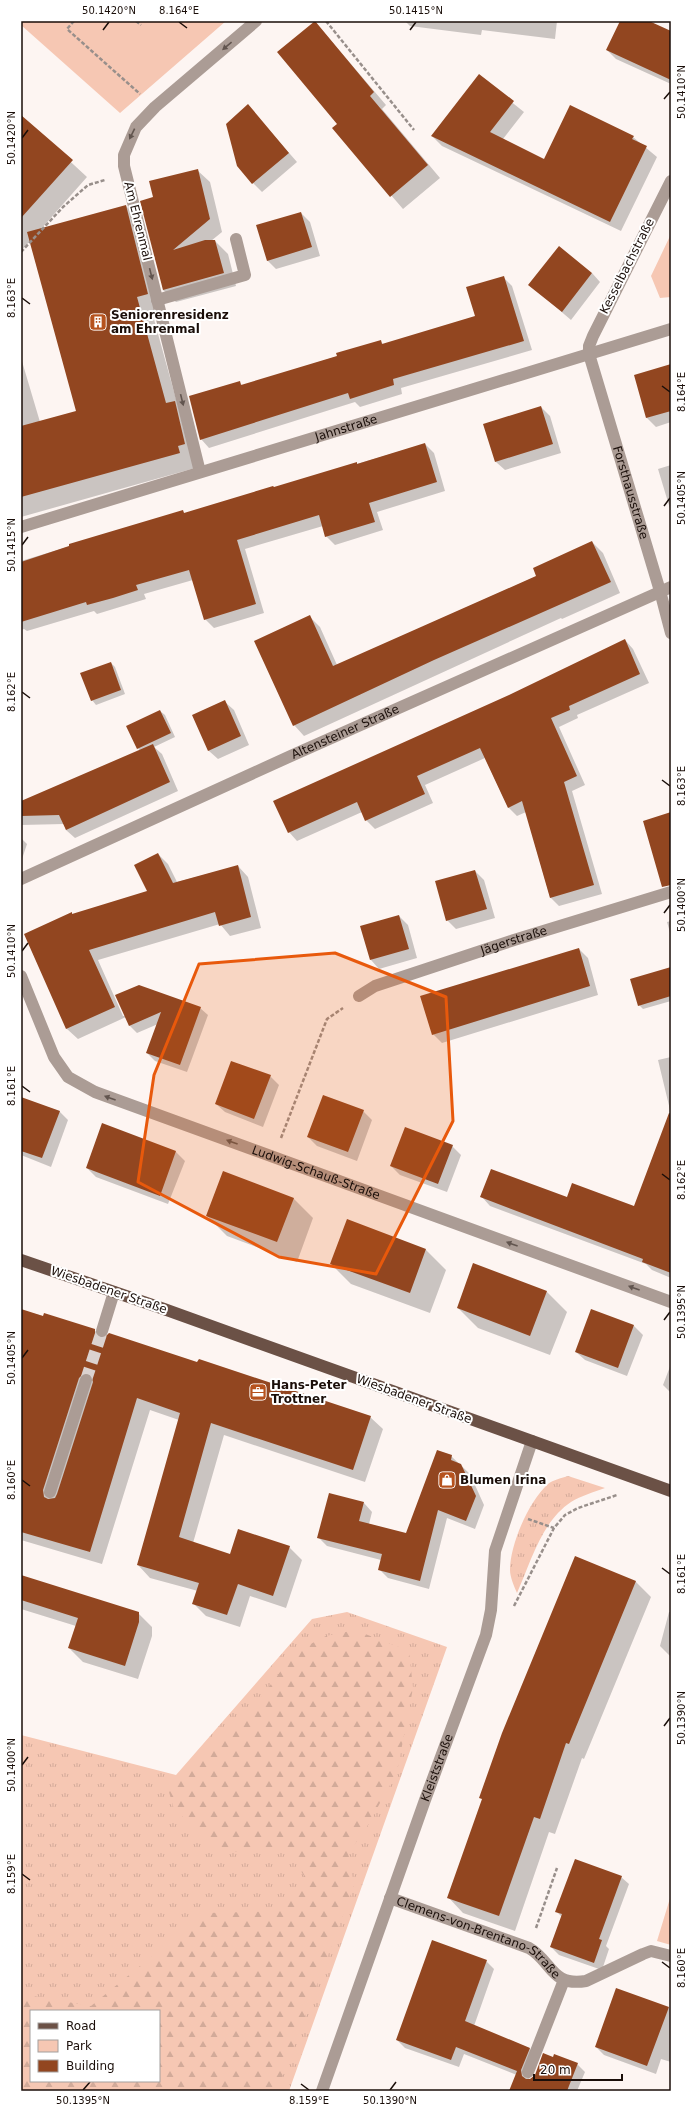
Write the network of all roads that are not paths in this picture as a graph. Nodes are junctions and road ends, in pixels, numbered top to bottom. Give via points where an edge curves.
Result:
1 (256, 21) edge
2 (671, 181) edge
3 (236, 239) dead end
4 (157, 300) junction
5 (671, 329) edge
6 (589, 354) junction
7 (200, 472) junction
8 (21, 527) edge
9 (666, 589) edge
10 (671, 632) edge
11 (21, 879) edge
12 (671, 892) edge
13 (21, 976) edge
14 (359, 996) road end
15 (21, 1260) edge
16 (114, 1292) junction
17 (671, 1302) edge
18 (102, 1331) tunnel mouth
19 (86, 1380) tunnel mouth
20 (532, 1441) junction
21 (671, 1491) edge
22 (50, 1492) dead end
23 (390, 1898) junction
24 (671, 1956) edge
25 (564, 1980) junction
26 (528, 2072) dead end
27 (322, 2091) edge

1 -> 4 street, Am Ehrenmal via 155,107 136,127 124,155
2 - 6 street, Kesselbachstraße via 592,336
3 - 4 street via 245,275
4 -> 7 street, Am Ehrenmal
5 - 6 street, Jahnstraße
6 - 7 street, Jahnstraße
6 - 9 street, Forsthausstraße
7 - 8 street, Jahnstraße
9 - 10 street, Forsthausstraße
9 - 11 street, Altensteiner Straße
12 - 14 street, Jägerstraße via 375,986
17 -> 13 street, Ludwig-Schauß-Straße via 95,1092 68,1077 54,1057
15 - 16 main road, Wiesbadener Straße
16 - 18 street
16 - 20 main road, Wiesbadener Straße
19 - 22 street
20 - 21 main road, Wiesbadener Straße
20 - 23 street, Kleiststraße via 495,1551 491,1610 486,1635
23 - 25 street, Clemens-von-Brentano-Straße via 529,1948 538,1953 549,1969
23 - 27 street, Kleiststraße
24 - 25 street, Clemens-von-Brentano-Straße via 651,1951 586,1981 577,1983
25 - 26 street, Clemens-von-Brentano-Straße

